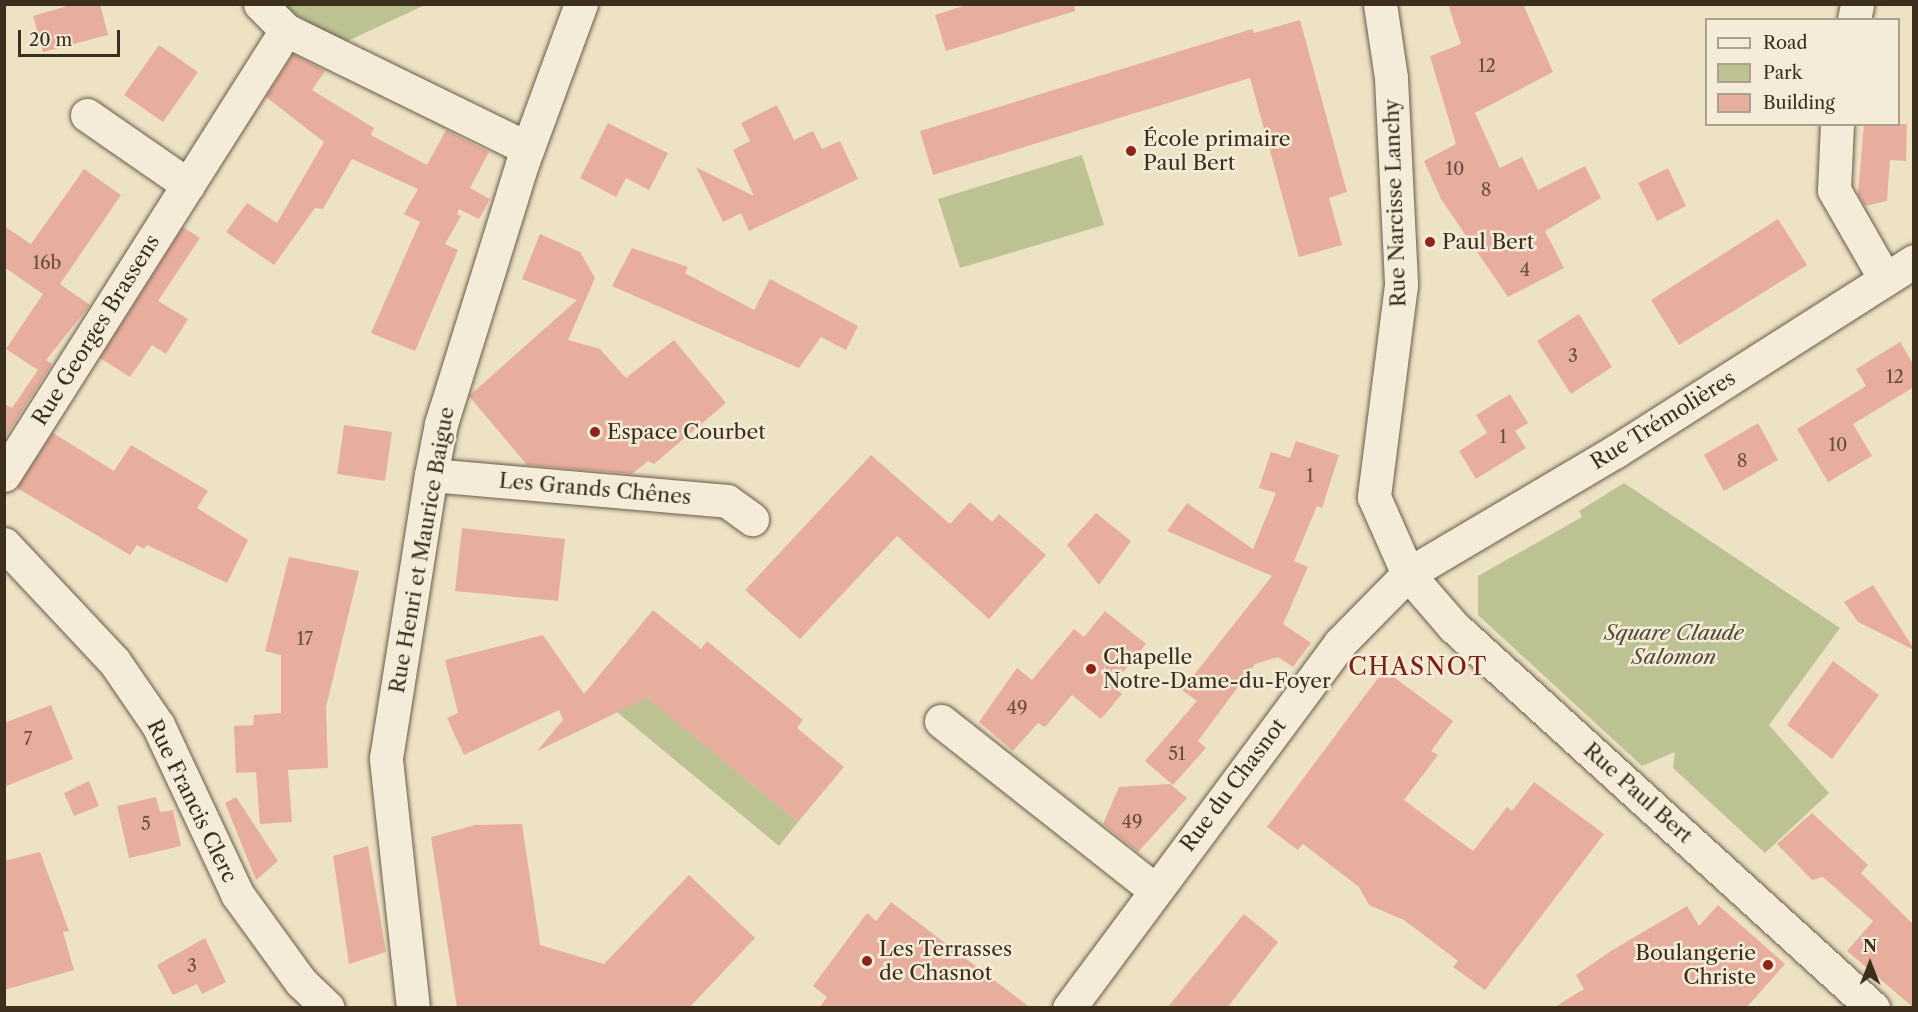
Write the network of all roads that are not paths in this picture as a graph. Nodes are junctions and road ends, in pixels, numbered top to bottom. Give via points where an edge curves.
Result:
1 (261, 4) edge
2 (581, 4) edge
3 (1380, 4) edge
4 (286, 30) junction
5 (87, 116) dead end
6 (1837, 126) edge
7 (527, 148) junction
8 (188, 185) junction
9 (1914, 261) edge
10 (1885, 279) junction
11 (4, 475) edge
12 (431, 475) junction
13 (752, 519) dead end
14 (4, 544) edge
15 (1408, 574) junction
16 (941, 721) dead end
17 (1154, 889) junction
18 (328, 1008) edge
19 (413, 1008) edge
20 (1069, 1008) edge
21 (1873, 1008) edge

1 - 4 street
2 - 7 street, Rue Henri et Maurice Baigue
3 - 15 street, Rue Narcisse Lanchy via 1391,78 1401,285 1374,497
4 - 7 street
4 - 8 street, Rue Georges Brassens
5 - 8 street
6 - 10 street via 1834,190
7 - 12 street, Rue Henri et Maurice Baigue via 441,424
8 - 11 street, Rue Georges Brassens
9 - 10 street, Rue Trémolières
10 - 15 street, Rue Trémolières via 1616,451
12 - 13 street, Les Grands Chênes via 727,501
12 - 19 street, Rue Henri et Maurice Baigue via 386,758
14 - 18 street, Rue Francis Clerc via 120,670 158,725 237,894 301,982
15 - 17 street, Rue du Chasnot via 1341,643
15 - 21 street, Rue Paul Bert via 1453,626
16 - 17 street
17 - 20 street, Rue du Chasnot

